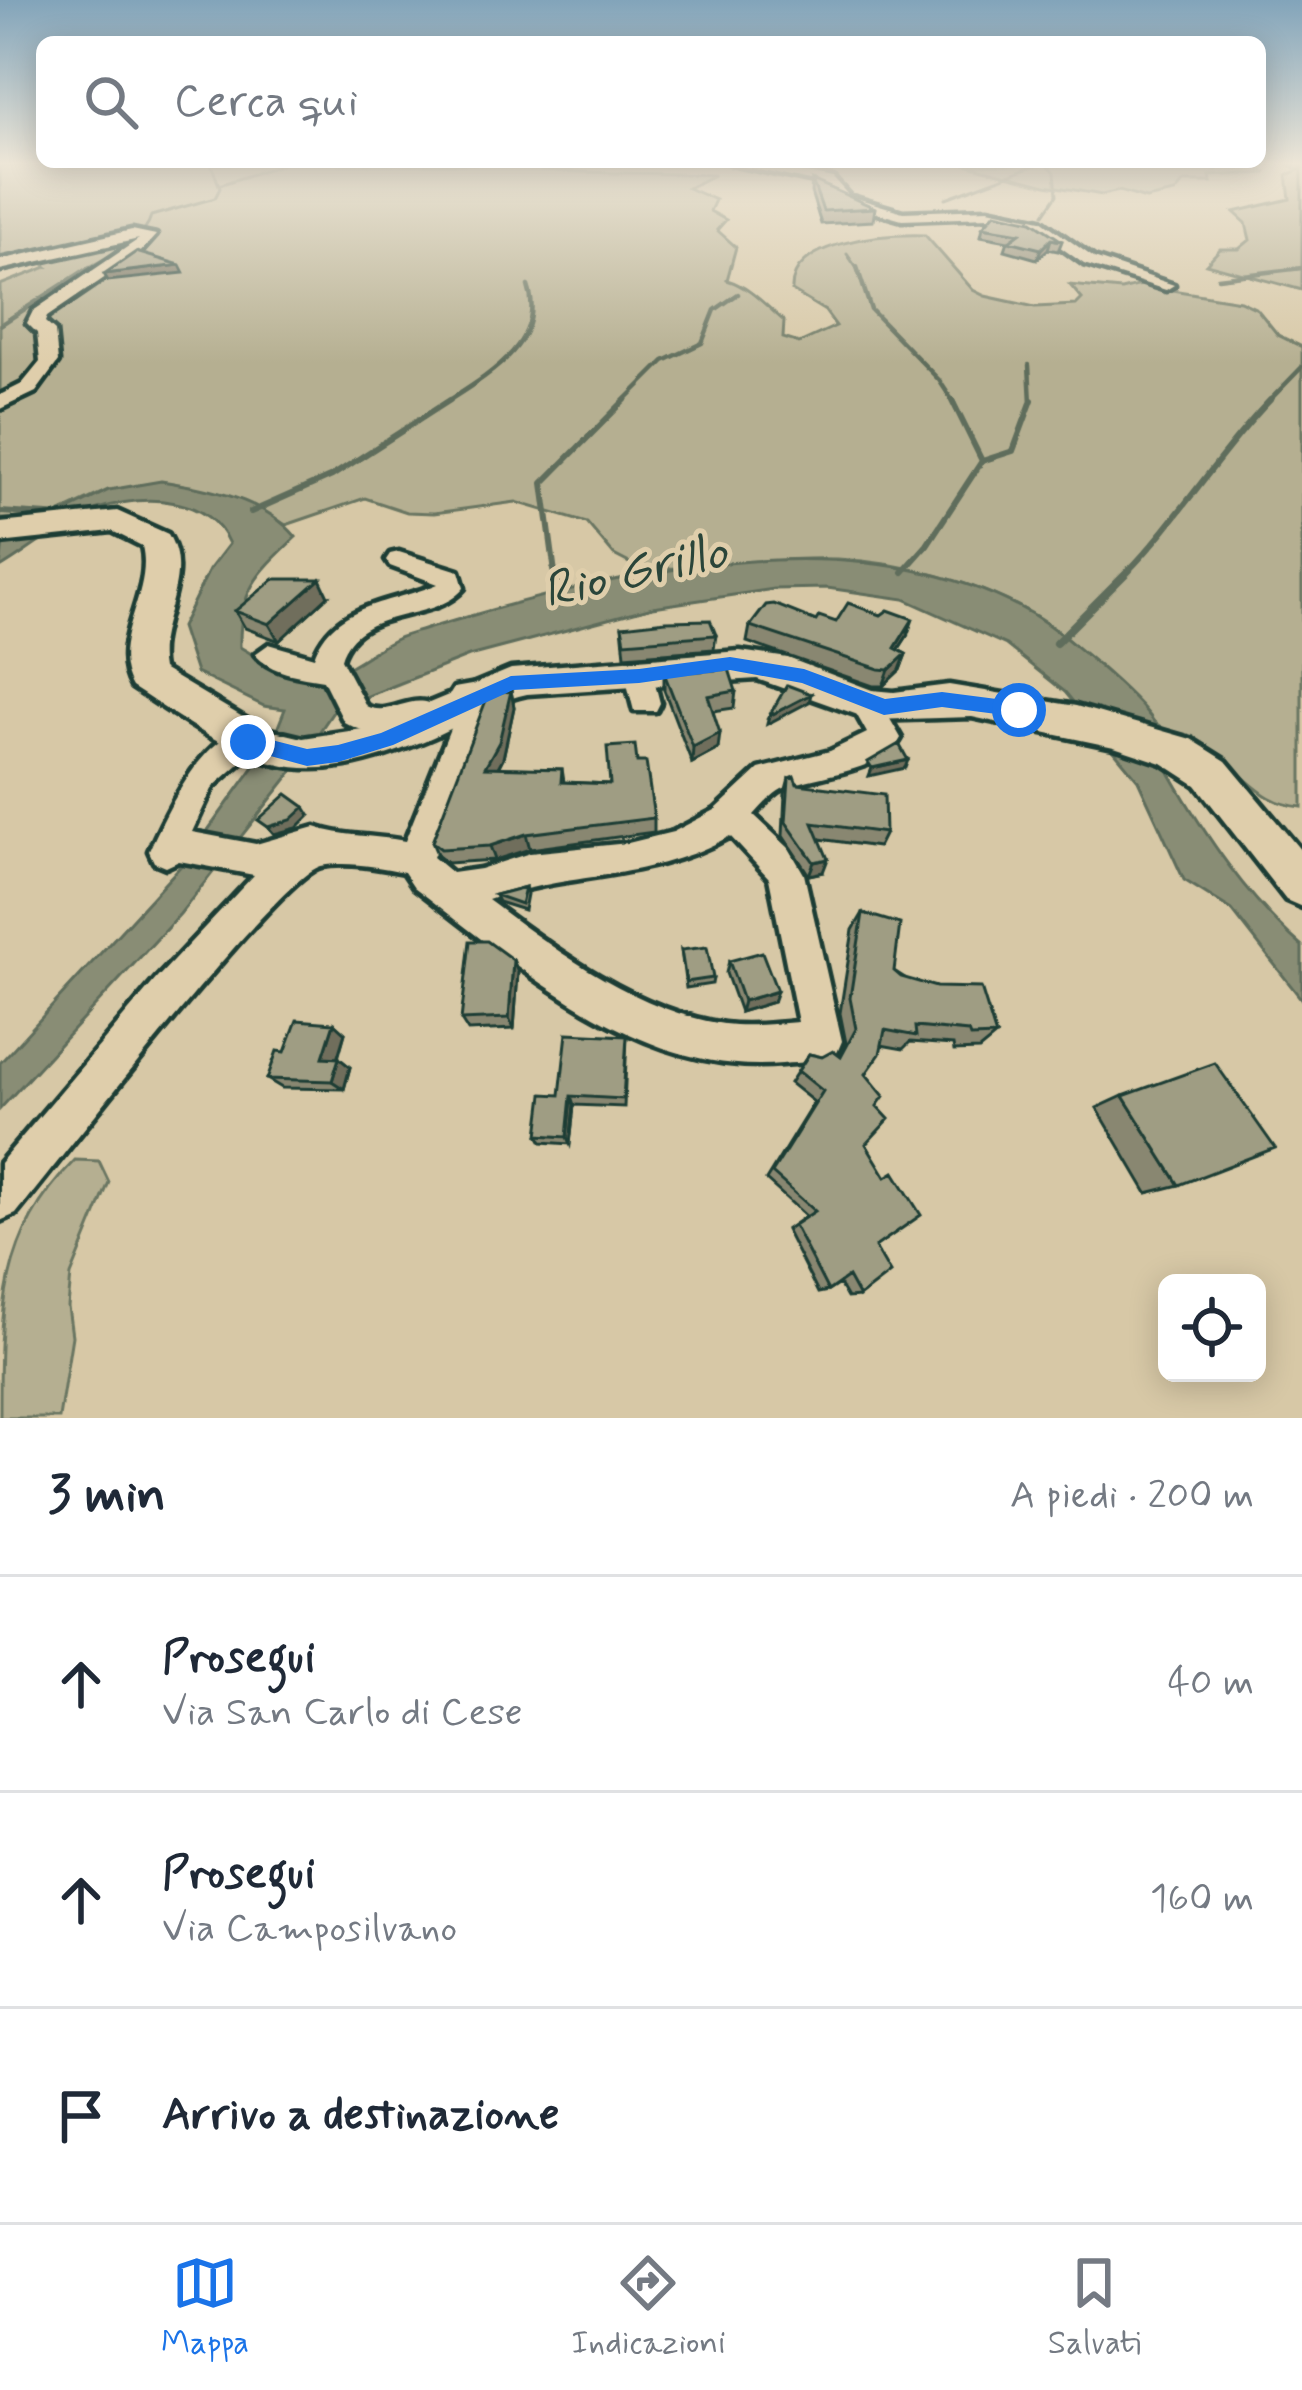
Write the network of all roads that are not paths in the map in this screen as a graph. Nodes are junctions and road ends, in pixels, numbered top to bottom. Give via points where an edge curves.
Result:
1 (1048, 230) edge
2 (0, 265) edge
3 (1166, 285) dead end
4 (0, 404) edge
5 (11, 531) edge
6 (399, 560) dead end
7 (269, 654) dead end
8 (330, 670) junction
9 (477, 695) junction
10 (859, 700) junction
11 (254, 745) junction
12 (730, 815) junction
13 (322, 848) junction
14 (415, 859) junction
15 (1302, 885) edge
16 (448, 890) junction
17 (0, 1198) edge

1 - 3 street via 1089,261
2 - 4 street via 148,235 143,248 39,314 50,362 29,388
5 - 11 street via 104,520 157,541 165,559 143,652 145,677
6 - 8 street via 451,577 451,588 345,630 329,648
7 - 8 street
8 - 9 street via 363,720 387,722
9 - 10 street via 539,680 642,690 730,664 804,676
9 - 11 street via 386,740 307,758
9 - 14 street
10 - 12 street via 886,738 837,762 770,779
10 - 15 street via 884,707 942,699 998,704 1162,746 1224,786
11 - 13 street via 201,778 173,847 243,860 303,843
12 - 16 street via 705,836 653,855 545,867
12 - 16 street via 786,874 822,1041 746,1048 708,1041 606,999
13 - 14 street
13 - 17 street via 264,889
14 - 16 street via 423,876

